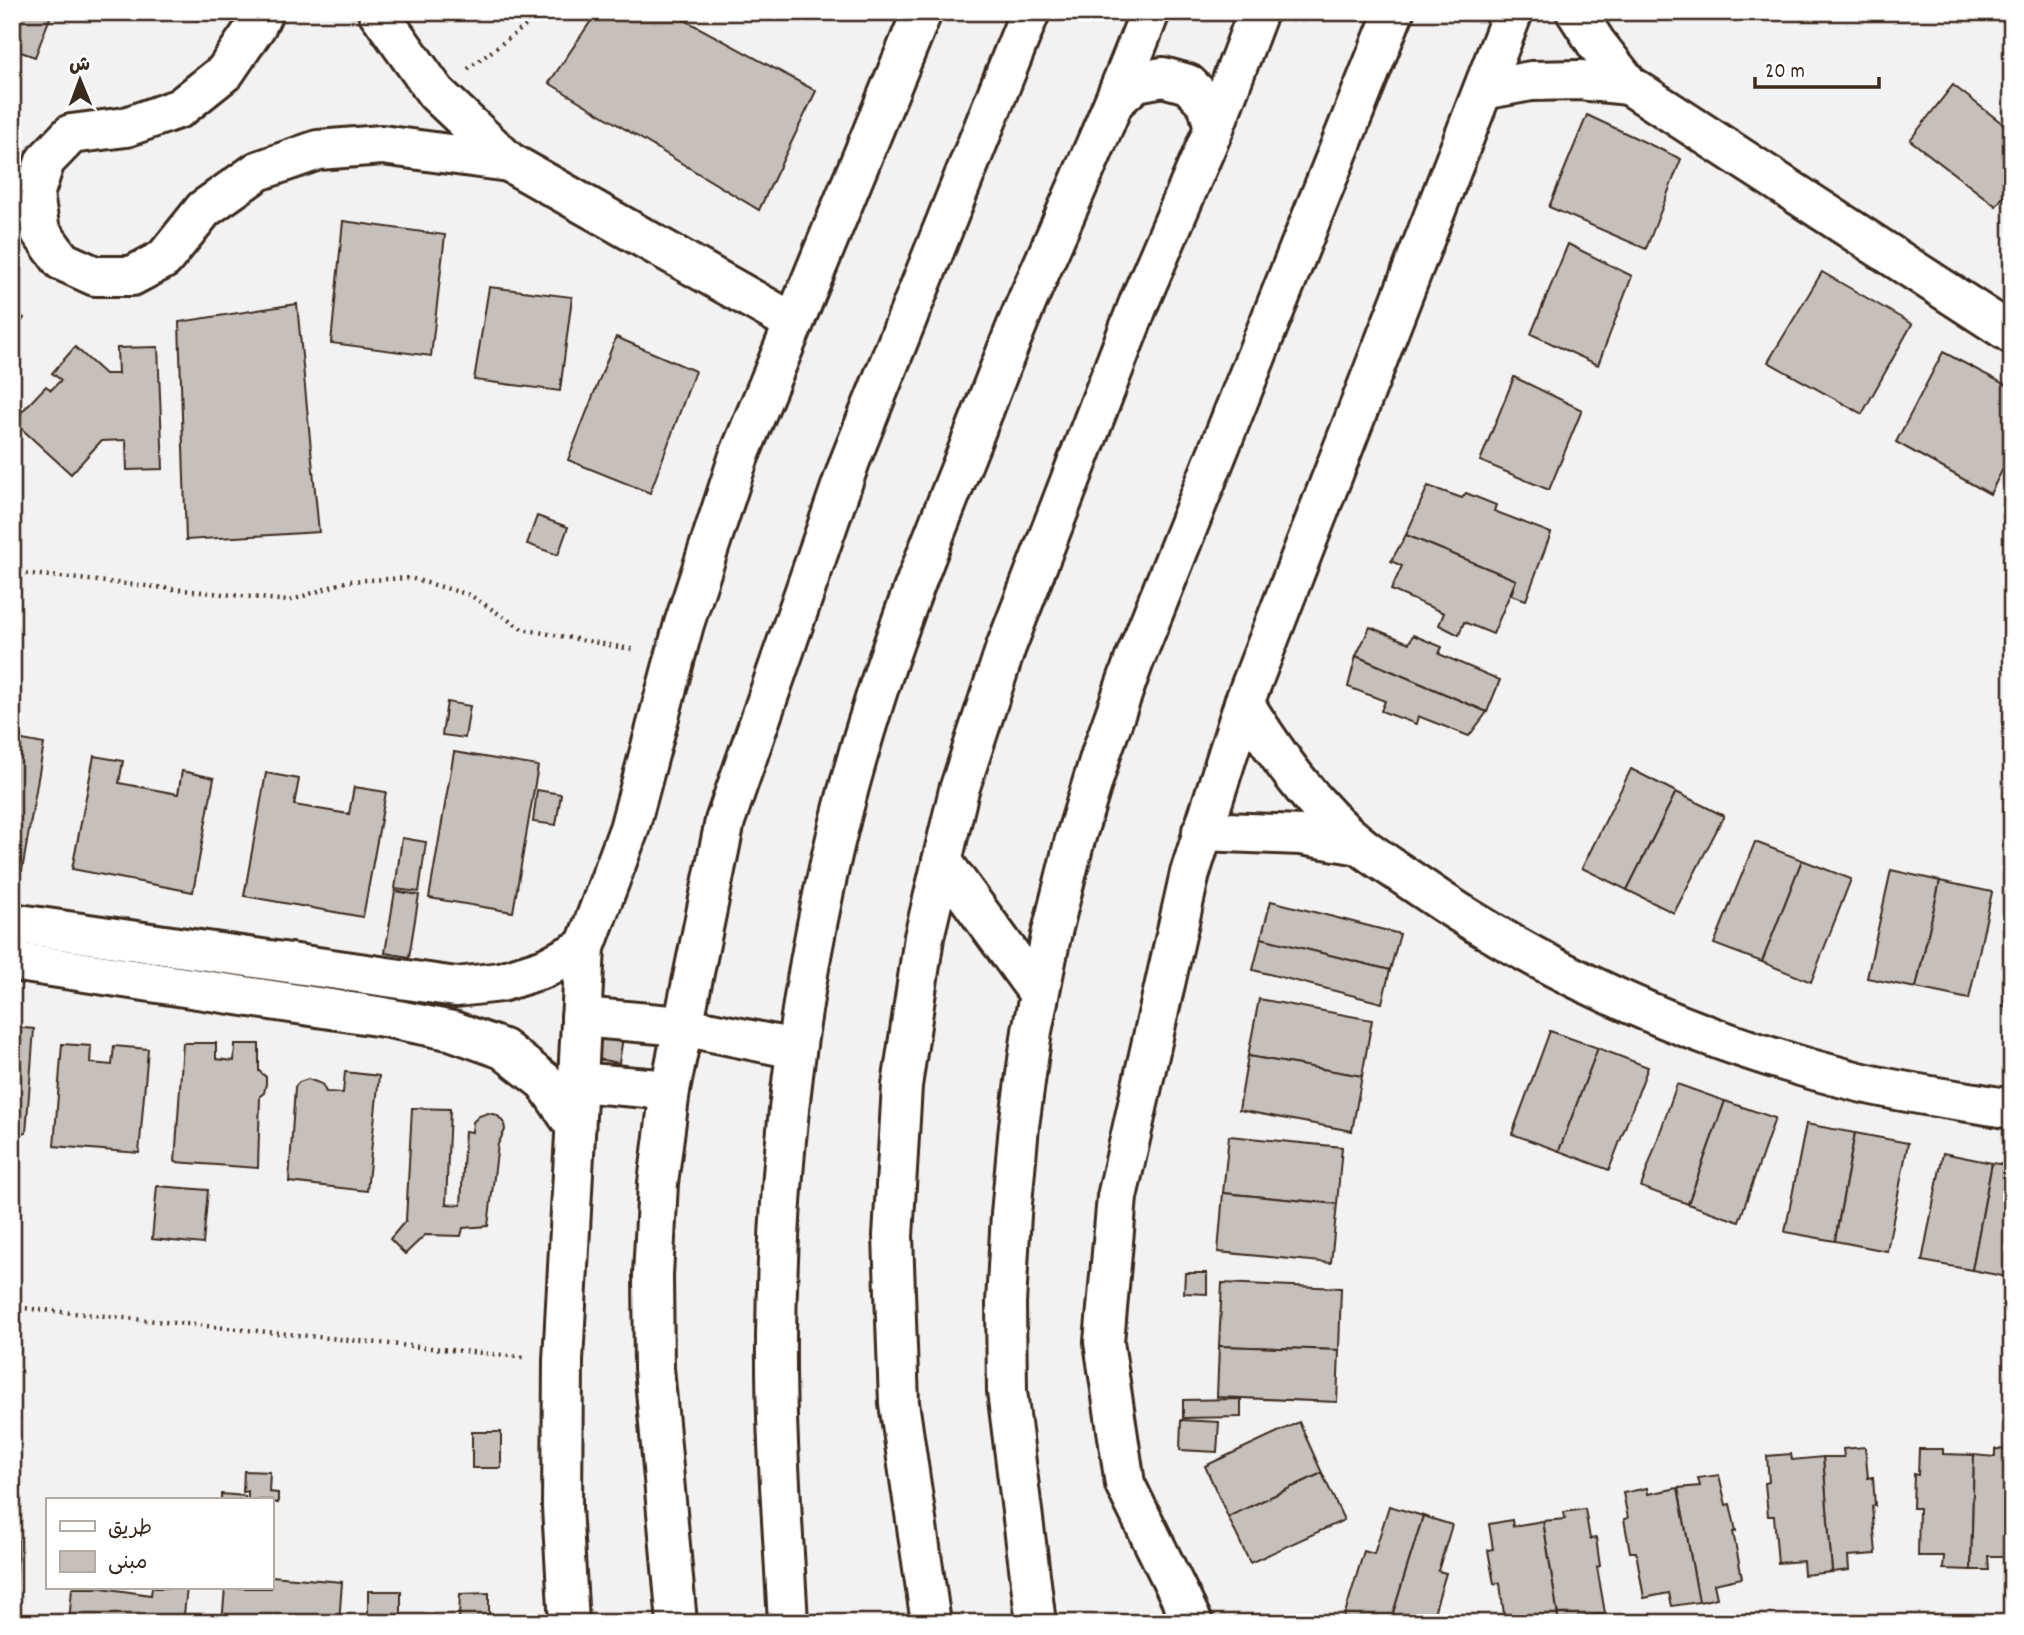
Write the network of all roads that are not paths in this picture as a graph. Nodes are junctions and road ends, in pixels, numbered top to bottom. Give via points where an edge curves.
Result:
1 (263, 12) edge
2 (378, 12) edge
3 (922, 12) edge
4 (1030, 12) edge
5 (1150, 12) edge
6 (1258, 12) edge
7 (1394, 12) edge
8 (1513, 12) edge
9 (1576, 12) edge
10 (1629, 85) junction
11 (1483, 90) junction
12 (1116, 99) junction
13 (1214, 128) junction
14 (509, 162) junction
15 (793, 323) junction
16 (2012, 334) edge
17 (1244, 703) junction
18 (1202, 831) junction
19 (1360, 845) junction
20 (942, 861) junction
21 (12, 923) edge
22 (585, 947) junction
23 (12, 961) edge
24 (427, 984) junction
25 (1039, 994) junction
26 (581, 1017) junction
27 (422, 1024) junction
28 (682, 1026) junction
29 (795, 1049) junction
30 (578, 1082) junction
31 (670, 1090) junction
32 (2012, 1109) edge
33 (575, 1126) junction
34 (569, 1623) edge
35 (677, 1623) edge
36 (788, 1623) edge
37 (931, 1623) edge
38 (1036, 1623) edge
39 (1193, 1623) edge

1 - 14 street via 225,72 180,108 125,127 71,134 45,161 34,195 40,232 62,261 95,276 132,276 164,259 205,209 258,172 318,150 382,145
2 - 14 street via 436,93
3 - 15 street
4 - 28 street via 850,461 725,821
5 - 12 street
6 - 13 street
7 - 25 street via 1134,661 1074,843
8 - 11 street
9 - 10 street
10 - 11 street via 1531,81
10 - 16 street
11 - 17 street
12 - 13 street via 1136,82 1163,77 1188,84 1207,103
12 - 29 street via 1026,303 933,537 875,700 829,866
13 - 20 street via 1140,300 1006,647 958,790
14 - 15 street
15 - 22 street via 739,456 675,656 629,829
17 - 18 street
17 - 19 street via 1311,796
18 - 19 street via 1301,835
18 - 39 street via 1116,1197 1104,1342 1125,1484
19 - 32 street via 1466,918 1579,981 1721,1041 1857,1082
20 - 25 street
20 - 37 street via 924,937 902,1086 893,1236 899,1403
21 - 24 street
22 - 24 street via 545,968 501,982 456,987
22 - 26 street
23 - 27 street
24 - 27 street
25 - 38 street via 1019,1126 1006,1303 1007,1391
26 - 28 street
26 - 30 street
27 - 33 street via 503,1049 545,1082
28 - 29 street
28 - 31 street
29 - 36 street via 779,1220 775,1340
30 - 31 street
30 - 33 street
31 - 35 street via 657,1196 653,1355
33 - 34 street via 563,1361 562,1507

